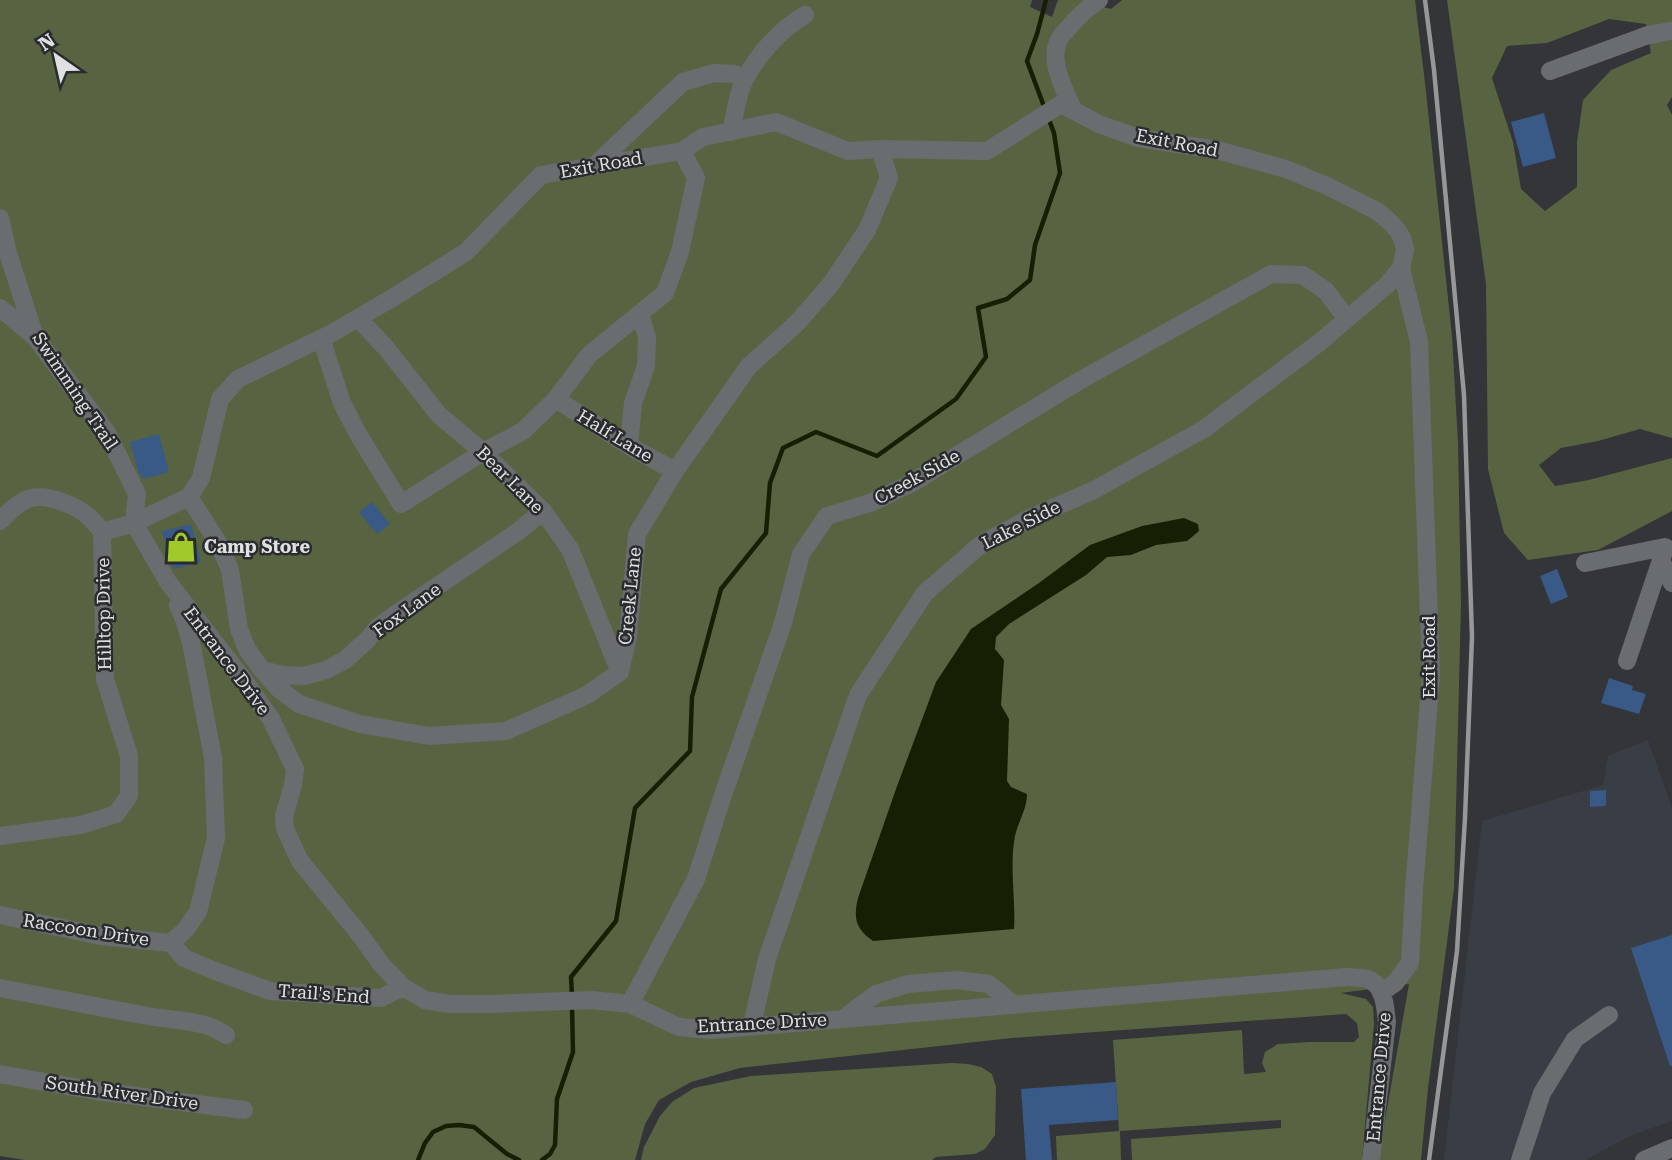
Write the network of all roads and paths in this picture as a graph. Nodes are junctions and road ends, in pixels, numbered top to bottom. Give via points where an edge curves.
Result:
1 (1099, 0) edge
2 (805, 15) dead end
3 (1672, 31) edge
4 (1550, 71) dead end
5 (744, 80) junction
6 (1067, 107) junction
7 (731, 132) junction
8 (880, 149) junction
9 (681, 150) junction
10 (594, 166) junction
11 (0, 218) edge
12 (1401, 268) junction
13 (0, 308) edge
14 (640, 314) junction
15 (358, 318) junction
16 (1347, 319) junction
17 (35, 337) junction
18 (321, 338) junction
19 (556, 399) junction
20 (629, 446) junction
21 (484, 452) junction
22 (675, 471) junction
23 (189, 497) junction
24 (543, 511) junction
25 (0, 521) edge
26 (134, 523) junction
27 (102, 531) junction
28 (1666, 549) edge
29 (1585, 563) dead end
30 (168, 582) junction
31 (1672, 583) edge
32 (1628, 661) dead end
33 (262, 670) junction
34 (620, 672) junction
35 (0, 836) edge
36 (0, 915) edge
37 (171, 943) junction
38 (403, 986) junction
39 (0, 988) edge
40 (1381, 993) junction
41 (630, 1004) junction
42 (1014, 1005) junction
43 (1609, 1015) dead end
44 (843, 1019) junction
45 (752, 1025) junction
46 (226, 1035) dead end
47 (0, 1074) edge
48 (244, 1110) dead end
49 (1672, 1148) edge
50 (1371, 1160) edge
51 (1520, 1160) edge
52 (1644, 1160) edge

1 - 6 street via 1059,39 1056,61
2 - 5 street via 789,25
3 - 4 street via 1648,35
5 - 7 street
5 - 10 street via 735,74 714,73 683,82
6 - 8 street, Exit Road via 987,151
6 - 12 street, Exit Road via 1138,138 1216,150 1286,169 1326,186 1389,221 1403,240
7 - 8 street, Exit Road via 776,122 848,151
7 - 9 street, Exit Road via 703,137
8 - 22 street, Creek Lane via 889,178 867,230 831,284 797,323 749,366
9 - 10 street, Exit Road
9 - 14 street via 696,178 680,252 665,293
10 - 15 street, Exit Road via 541,175 466,252
11 - 17 street, Swimming Trail
12 - 16 street, Lake Side
12 - 40 street, Exit Road via 1419,342 1431,674 1410,963
13 - 17 street
14 - 19 street via 589,355
14 - 20 street via 647,337 646,366 633,403
15 - 18 street, Exit Road
15 - 21 street, Bear Lane via 439,415
16 - 41 street, Creek Side via 1325,291 1303,275 1271,274 1079,381 912,484 827,516 801,554 783,623 696,879
16 - 45 street, Lake Side via 1204,429 1094,490 980,545 925,593 858,695 767,959
17 - 26 street, Swimming Trail via 107,433 137,494
18 - 21 street via 342,403 401,504
18 - 23 street, Exit Road via 238,379 220,399 201,478
19 - 20 street, Half Lane
19 - 21 street via 523,431
20 - 22 street, Half Lane
21 - 24 street, Bear Lane
22 - 34 street, Creek Lane via 637,534 628,636
23 - 26 street
23 - 33 street via 230,570 239,629
24 - 33 street, Fox Lane via 378,627 345,660 304,676
24 - 34 street, Bear Lane via 570,549
25 - 27 street via 31,498 51,498 77,508
26 - 27 street, Hilltop Drive
26 - 30 street, Entrance Drive
27 - 35 street, Hilltop Drive via 105,679 129,756 129,796 116,814 81,825
28 - 29 street
28 - 31 street
28 - 32 street
30 - 37 street, Raccoon Drive via 185,622 213,758 216,838 198,912
30 - 38 street, Entrance Drive via 250,687 289,756 295,769 285,829 300,861
33 - 34 street via 299,704 360,724 429,736 506,730 587,695
36 - 37 street, Raccoon Drive via 101,936
37 - 38 street, Trail's End via 184,958 270,991 381,998
38 - 41 street, Entrance Drive via 425,1000 450,1003 592,1000
39 - 46 street via 197,1022
40 - 42 street, Entrance Drive via 1369,979 1347,977
40 - 50 street, Entrance Drive via 1387,1022
41 - 45 street, Entrance Drive via 679,1027 711,1030
42 - 44 street, Entrance Drive
42 - 44 street via 989,985 957,980 908,984 876,993
43 - 51 street via 1575,1039 1555,1071 1542,1093
44 - 45 street, Entrance Drive
47 - 48 street, South River Drive
49 - 52 street

